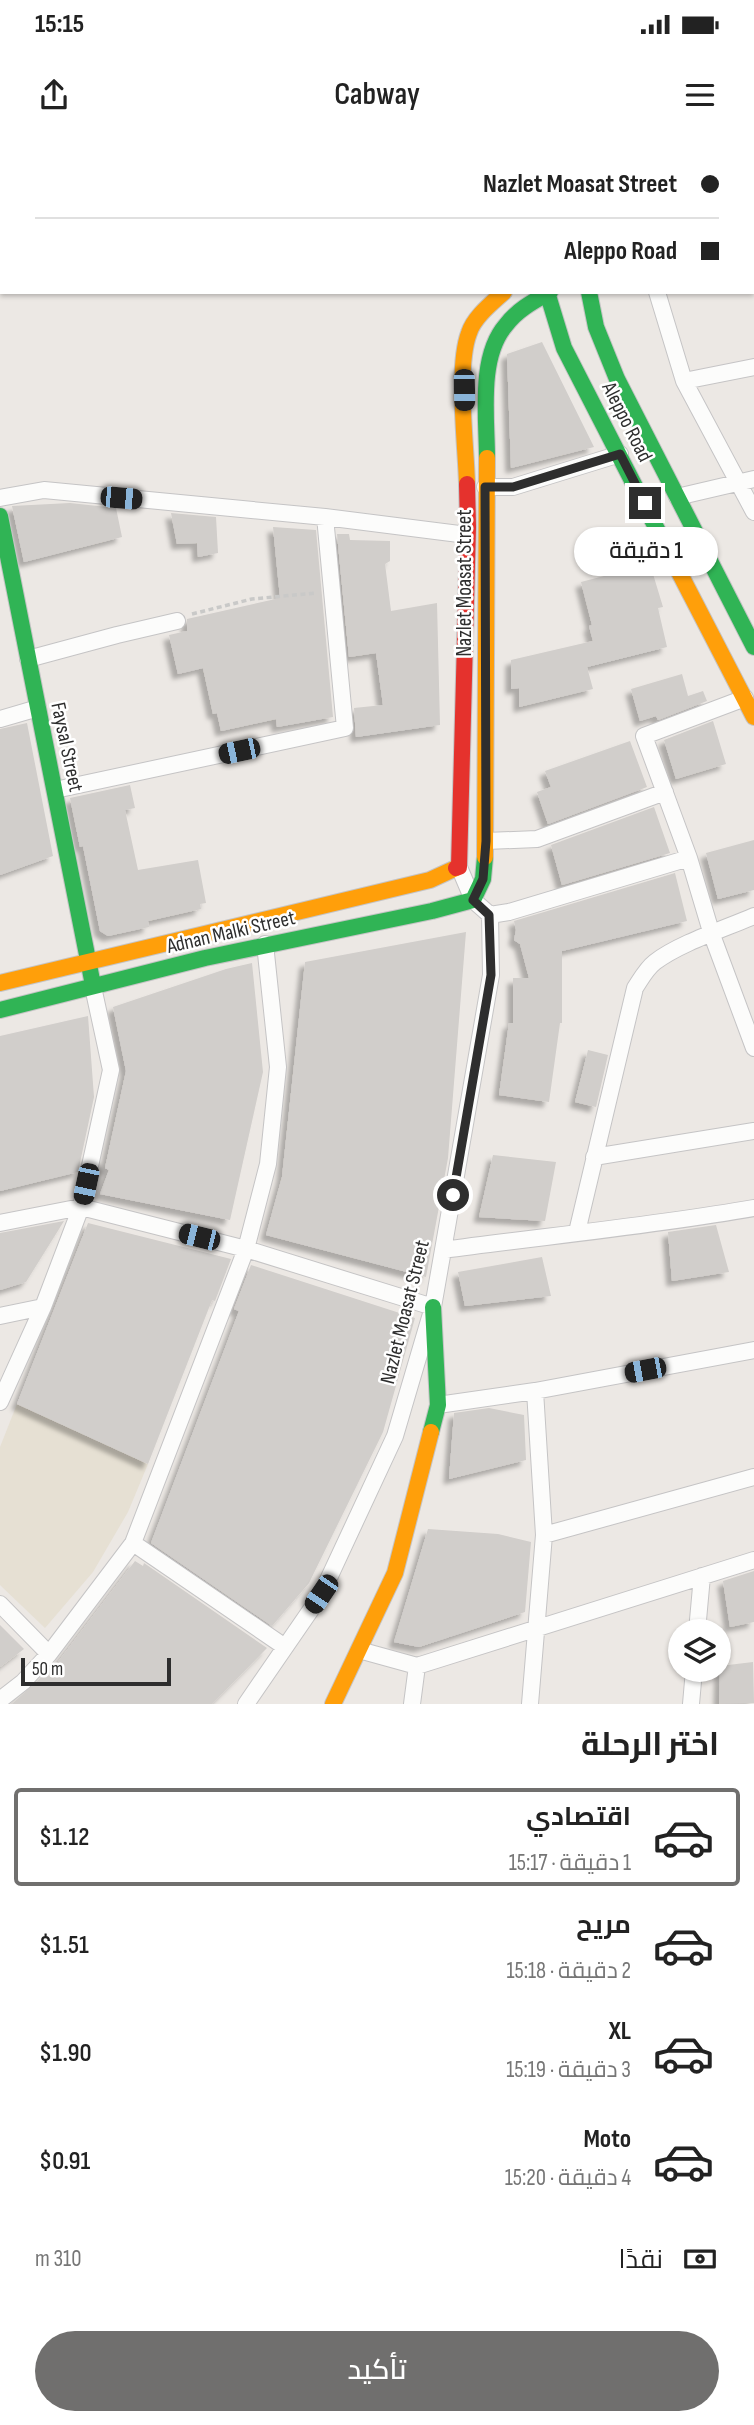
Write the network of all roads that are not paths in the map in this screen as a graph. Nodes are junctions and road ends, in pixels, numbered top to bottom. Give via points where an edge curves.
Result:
1 (501, 294) edge
2 (547, 294) edge
3 (548, 294) edge
4 (589, 294) edge
5 (658, 294) edge
6 (754, 367) edge
7 (684, 381) junction
8 (620, 454) junction
9 (746, 481) edge
10 (485, 487) junction
11 (677, 497) junction
12 (0, 498) edge
13 (754, 512) edge
14 (0, 516) edge
15 (325, 517) junction
16 (467, 535) junction
17 (177, 621) road end
18 (754, 647) edge
19 (28, 659) junction
20 (745, 698) junction
21 (38, 708) junction
22 (754, 717) edge
23 (0, 719) edge
24 (55, 790) junction
25 (665, 792) junction
26 (486, 841) junction
27 (690, 858) junction
28 (458, 867) junction
29 (473, 900) junction
30 (489, 915) junction
31 (754, 916) edge
32 (712, 935) junction
33 (265, 944) junction
34 (89, 963) junction
35 (0, 983) edge
36 (93, 987) junction
37 (0, 1010) edge
38 (754, 1048) edge
39 (754, 1131) edge
40 (594, 1157) junction
41 (81, 1207) junction
42 (754, 1208) edge
43 (0, 1223) edge
44 (577, 1231) junction
45 (246, 1249) junction
46 (443, 1250) junction
47 (43, 1307) junction
48 (433, 1307) junction
49 (0, 1316) edge
50 (754, 1350) edge
51 (535, 1391) junction
52 (0, 1402) edge
53 (438, 1405) junction
54 (754, 1477) edge
55 (544, 1535) junction
56 (133, 1543) junction
57 (754, 1560) edge
58 (702, 1576) junction
59 (0, 1604) edge
60 (698, 1619) edge
61 (537, 1627) junction
62 (285, 1647) junction
63 (359, 1650) junction
64 (49, 1654) junction
65 (417, 1667) junction
66 (693, 1682) edge
67 (0, 1700) edge
68 (246, 1704) edge
69 (333, 1704) edge
70 (412, 1704) edge
71 (530, 1704) edge
72 (691, 1704) edge

1 - 16 main road, Nazlet Moasat Street via 469,331 463,363
2 - 10 main road, Nazlet Moasat Street via 506,322 490,348
3 - 8 main road, Aleppo Road via 564,348
4 - 11 main road, Aleppo Road via 596,327 617,379
5 - 7 street
6 - 7 street
7 - 9 street
8 - 10 street via 513,487
8 - 20 main road, Aleppo Road
9 - 11 street
9 - 13 street
10 - 26 main road, Nazlet Moasat Street
11 - 18 main road, Aleppo Road
12 - 15 street via 44,490
14 - 19 main road, Faysal Street
15 - 16 street
15 - 24 street via 345,729
16 - 28 main road, Nazlet Moasat Street
17 - 19 street
19 - 21 main road, Faysal Street
20 - 22 main road, Aleppo Road
20 - 25 street via 645,736
21 - 23 street
21 - 24 main road, Faysal Street
24 - 34 main road, Faysal Street
25 - 26 street via 537,839
25 - 27 street
26 - 29 main road, Nazlet Moasat Street via 483,879
27 - 30 street
27 - 32 street
28 - 29 street, Nazlet Moasat Street
28 - 34 main road, Adnan Malki Street via 430,880
29 - 30 street, Nazlet Moasat Street
29 - 33 main road, Adnan Malki Street
30 - 46 street, Nazlet Moasat Street via 491,975
31 - 32 street
32 - 38 street
32 - 40 street via 654,963 635,988
33 - 36 main road, Adnan Malki Street
33 - 45 street via 278,1067 268,1164
34 - 35 main road, Adnan Malki Street
34 - 36 main road, Faysal Street
36 - 37 main road, Adnan Malki Street
36 - 41 street via 111,1070
39 - 40 street
40 - 44 street
41 - 43 street
41 - 45 street
41 - 47 street
42 - 44 street via 666,1223
44 - 46 street
45 - 48 street
45 - 56 street
46 - 48 street, Nazlet Moasat Street
47 - 49 street
47 - 52 street
48 - 53 main road
48 - 62 street, Nazlet Moasat Street via 394,1436 321,1594
50 - 51 street
51 - 53 street
51 - 55 street
53 - 63 main road via 395,1573
54 - 55 street
55 - 61 street
56 - 62 street
56 - 64 street
57 - 58 street
58 - 60 street
58 - 61 street
59 - 64 street
61 - 65 street
61 - 71 street
62 - 68 street, Nazlet Moasat Street
63 - 65 street
63 - 69 main road
64 - 67 street
65 - 70 street
66 - 72 street

